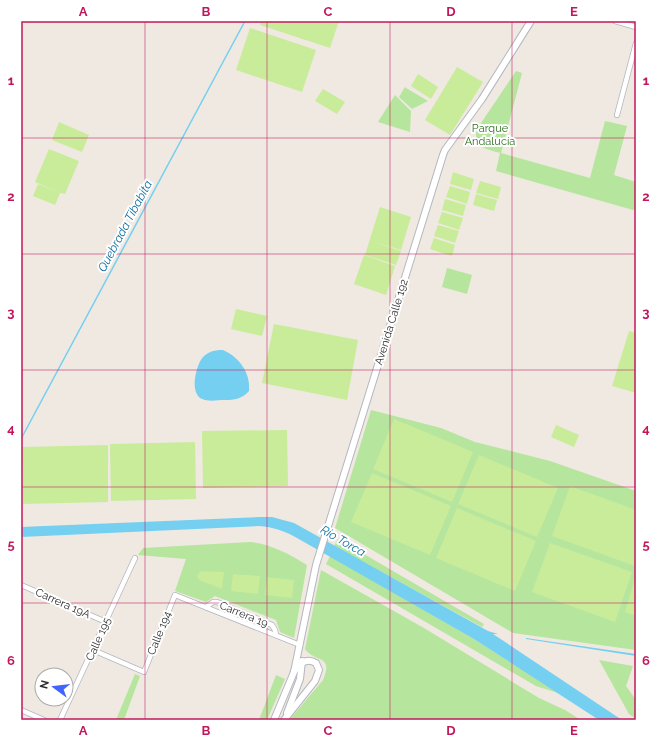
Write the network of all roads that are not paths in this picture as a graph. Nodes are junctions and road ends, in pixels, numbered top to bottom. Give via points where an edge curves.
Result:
1 (531, 21) edge
2 (615, 21) edge
3 (636, 27) edge
4 (636, 42) edge
5 (617, 115) dead end
6 (135, 558) dead end
7 (21, 584) edge
8 (175, 595) joint
9 (206, 607) junction
10 (106, 622) junction
11 (276, 635) junction
12 (300, 645) junction
13 (93, 650) junction
14 (302, 662) junction
15 (294, 672) junction
16 (21, 710) edge
17 (44, 720) edge
18 (60, 720) edge
19 (274, 720) edge
20 (284, 720) edge

1 - 12 main road, Avenida Calle 192 via 443,155 319,554
2 - 3 street
4 - 5 street
6 - 10 street, Calle 195
7 - 10 street, Carrera 19A
8 - 9 street, Carrera 19
8 - 13 street, Calle 194 via 144,672
9 - 11 street, Carrera 19
9 - 11 street, Carrera 19 via 217,602 272,625
10 - 13 street, Calle 195
11 - 12 street, Carrera 19
12 - 14 main road, Avenida Calle 192
12 - 15 main road, Avenida Calle 192
13 - 18 street, Calle 195
14 - 15 main road
14 - 20 main road, Avenida Calle 192 via 300,679
14 - 20 main road via 309,660 316,663 318,674
15 - 19 main road, Avenida Calle 192
16 - 17 street

